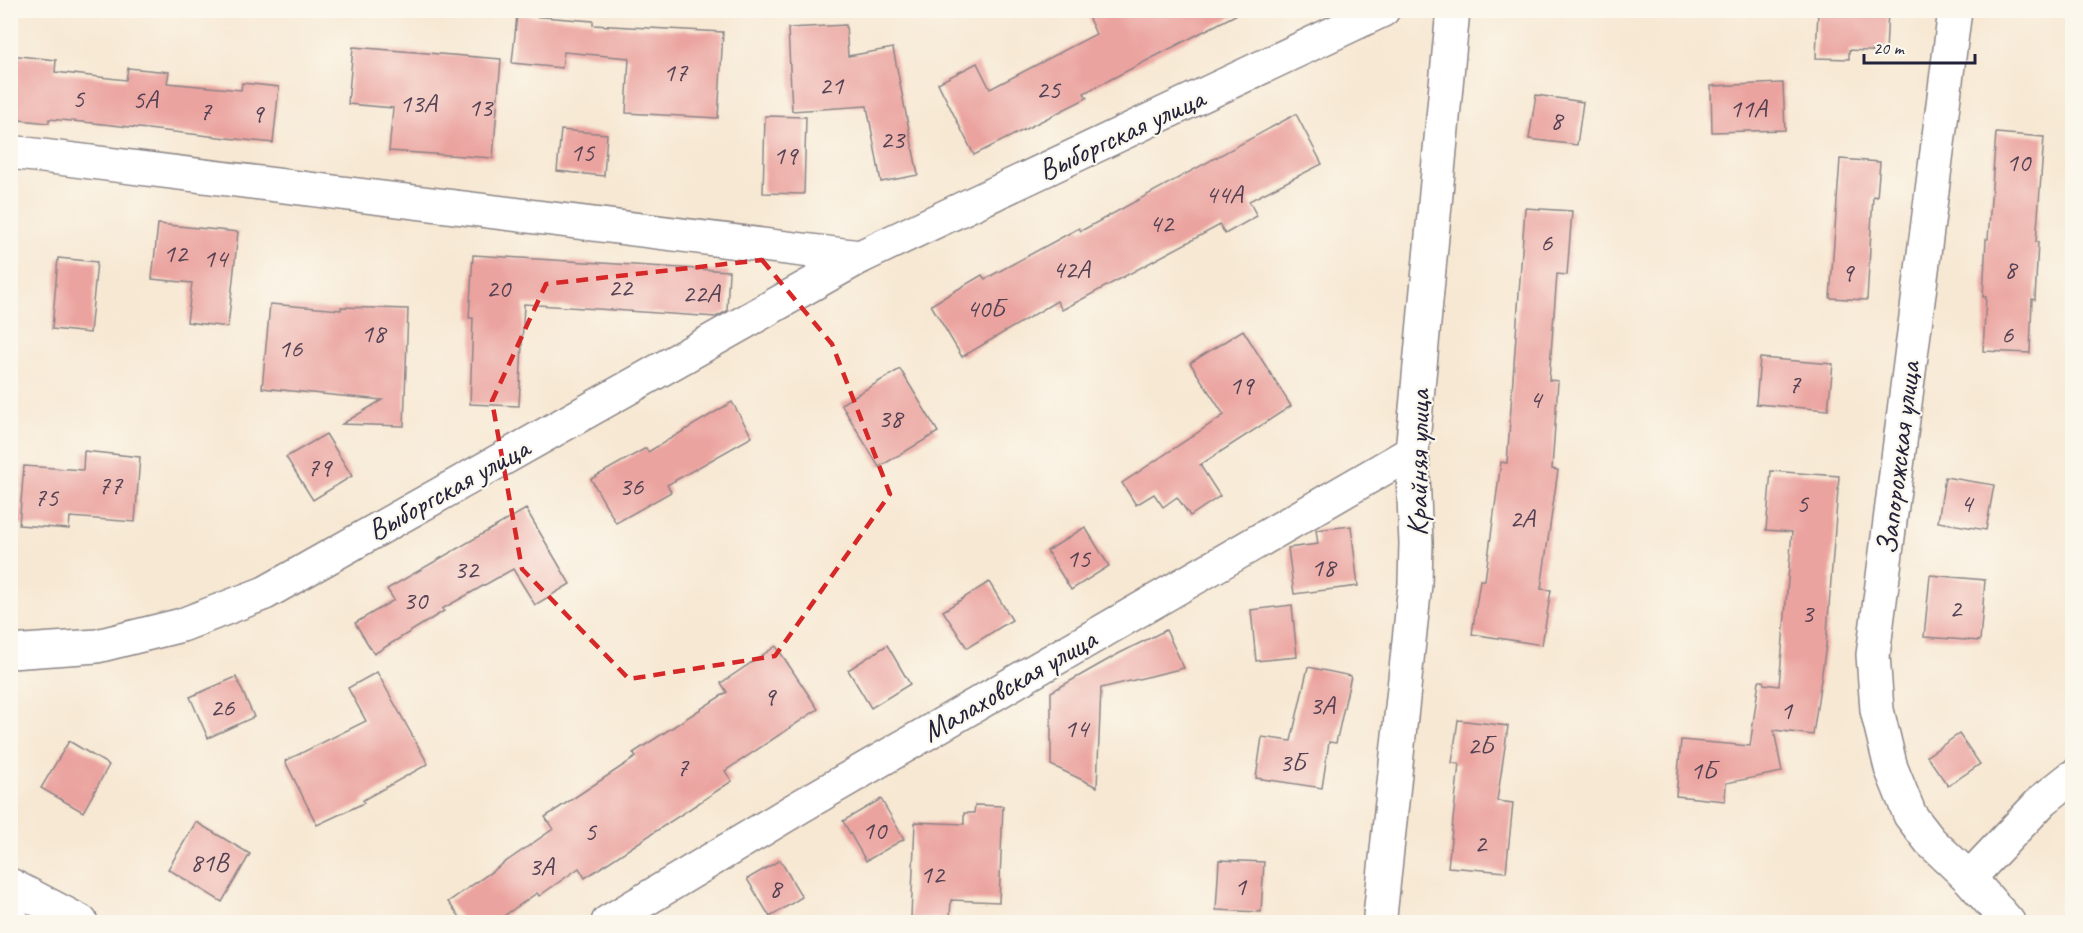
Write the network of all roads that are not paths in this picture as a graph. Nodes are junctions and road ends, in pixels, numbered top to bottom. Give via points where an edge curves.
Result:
1 (1383, 10) edge
2 (1453, 10) edge
3 (1955, 10) edge
4 (10, 152) edge
5 (860, 256) junction
6 (1412, 452) junction
7 (10, 652) edge
8 (2073, 777) edge
9 (1969, 878) junction
10 (10, 885) edge
11 (1380, 916) dead end
12 (81, 922) edge
13 (608, 922) edge
14 (2008, 922) edge

1 - 5 street, Выборгская улица
2 - 6 street, Крайняя улица
3 - 9 street, Запорожская улица via 1874,655 1876,710 1891,768 1910,815 1930,841
4 - 5 street
5 - 7 street, Выборгская улица via 265,592 182,625 97,646
6 - 11 street, Крайняя улица via 1415,584
6 - 13 street, Малаховская улица
8 - 9 street via 2043,800
9 - 14 street, Запорожская улица
10 - 12 street

